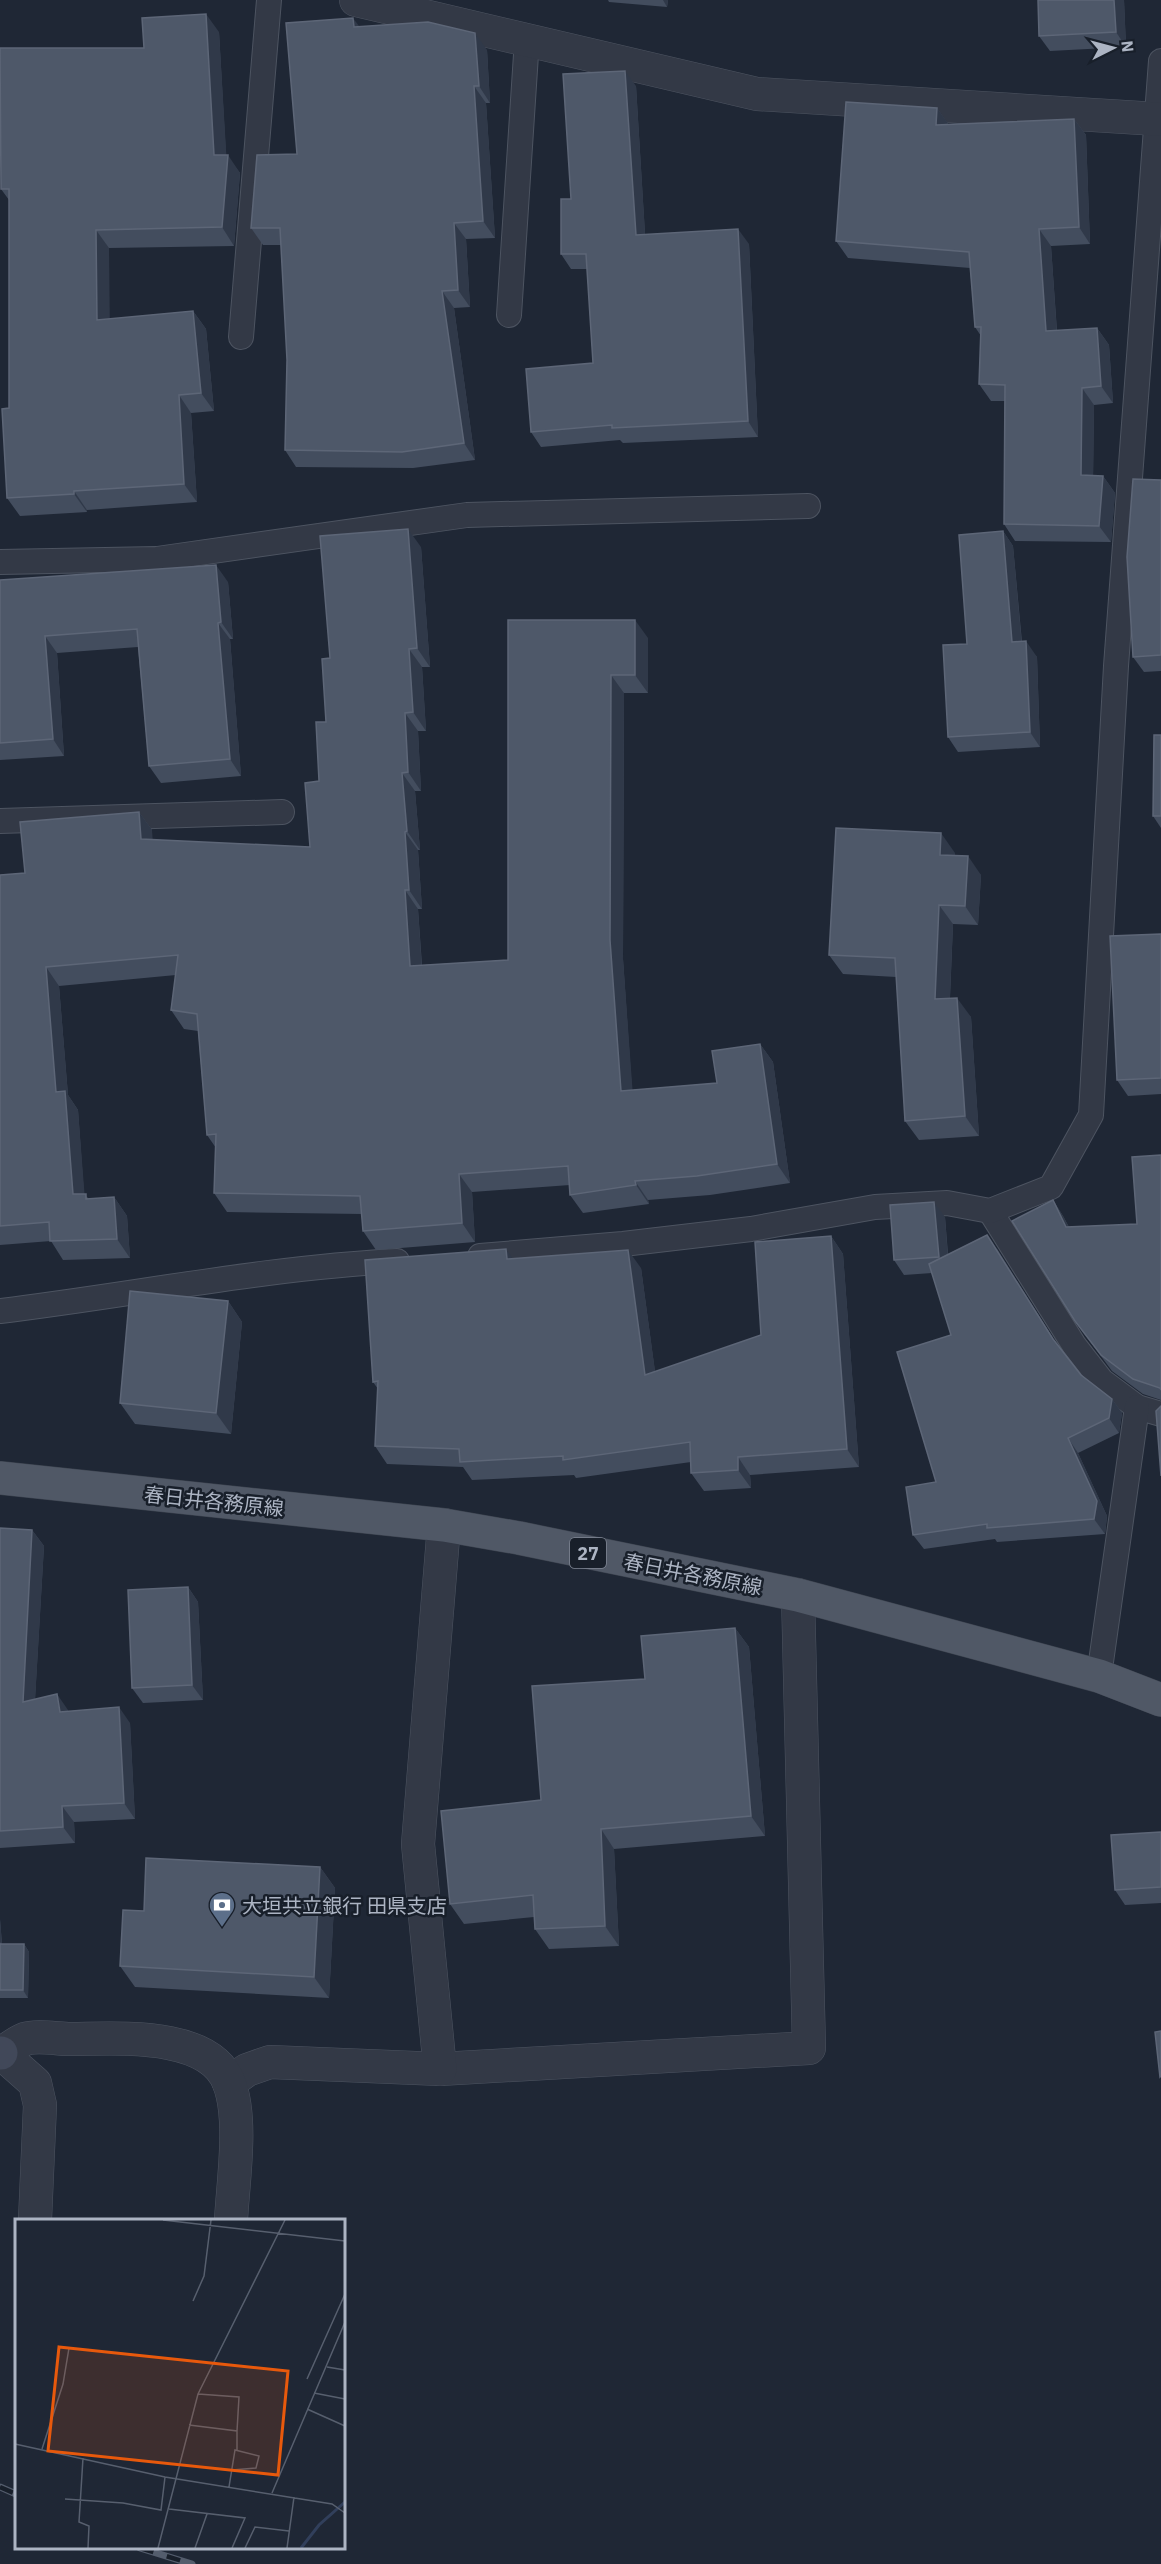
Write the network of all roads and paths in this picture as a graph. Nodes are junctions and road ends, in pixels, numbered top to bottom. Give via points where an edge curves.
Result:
1 (269, 0) edge
2 (356, 0) edge
3 (408, 5) edge
4 (527, 39) junction
5 (1161, 61) edge
6 (1157, 119) junction
7 (509, 315) dead end
8 (241, 338) dead end
9 (808, 506) dead end
10 (0, 562) edge
11 (282, 812) dead end
12 (0, 821) edge
13 (990, 1211) junction
14 (455, 1258) edge
15 (421, 1259) edge
16 (0, 1311) edge
17 (1137, 1407) junction
18 (1161, 1414) edge
19 (0, 1478) edge
20 (444, 1526) junction
21 (798, 1595) junction
22 (1099, 1676) junction
23 (1161, 1700) edge
24 (1, 2053) edge
25 (440, 2069) junction
26 (229, 2083) junction
27 (35, 2219) edge
28 (231, 2219) edge

1 - 8 lane
2 - 3 street
3 - 4 street
4 - 6 street via 757,94
4 - 7 lane
5 - 6 lane
6 - 13 lane via 1116,666 1091,1115 1051,1187
9 - 10 lane via 467,515 157,559
11 - 12 lane
13 - 14 lane via 947,1203 875,1207 623,1244
13 - 17 lane via 1074,1345 1102,1381
15 - 16 lane via 249,1274
17 - 18 lane
17 - 22 lane
19 - 20 main road, 春日井各務原線 / 27
20 - 21 main road, 春日井各務原線 / 27
20 - 25 street via 418,1844
21 - 22 main road, 春日井各務原線 / 27
21 - 25 street via 809,2048
22 - 23 main road, 春日井各務原線 / 27
24 - 26 street via 27,2038 130,2037 172,2044 200,2054 217,2062
24 - 27 street via 35,2083 40,2104
25 - 26 street via 270,2062 247,2070
26 - 28 street via 236,2118

